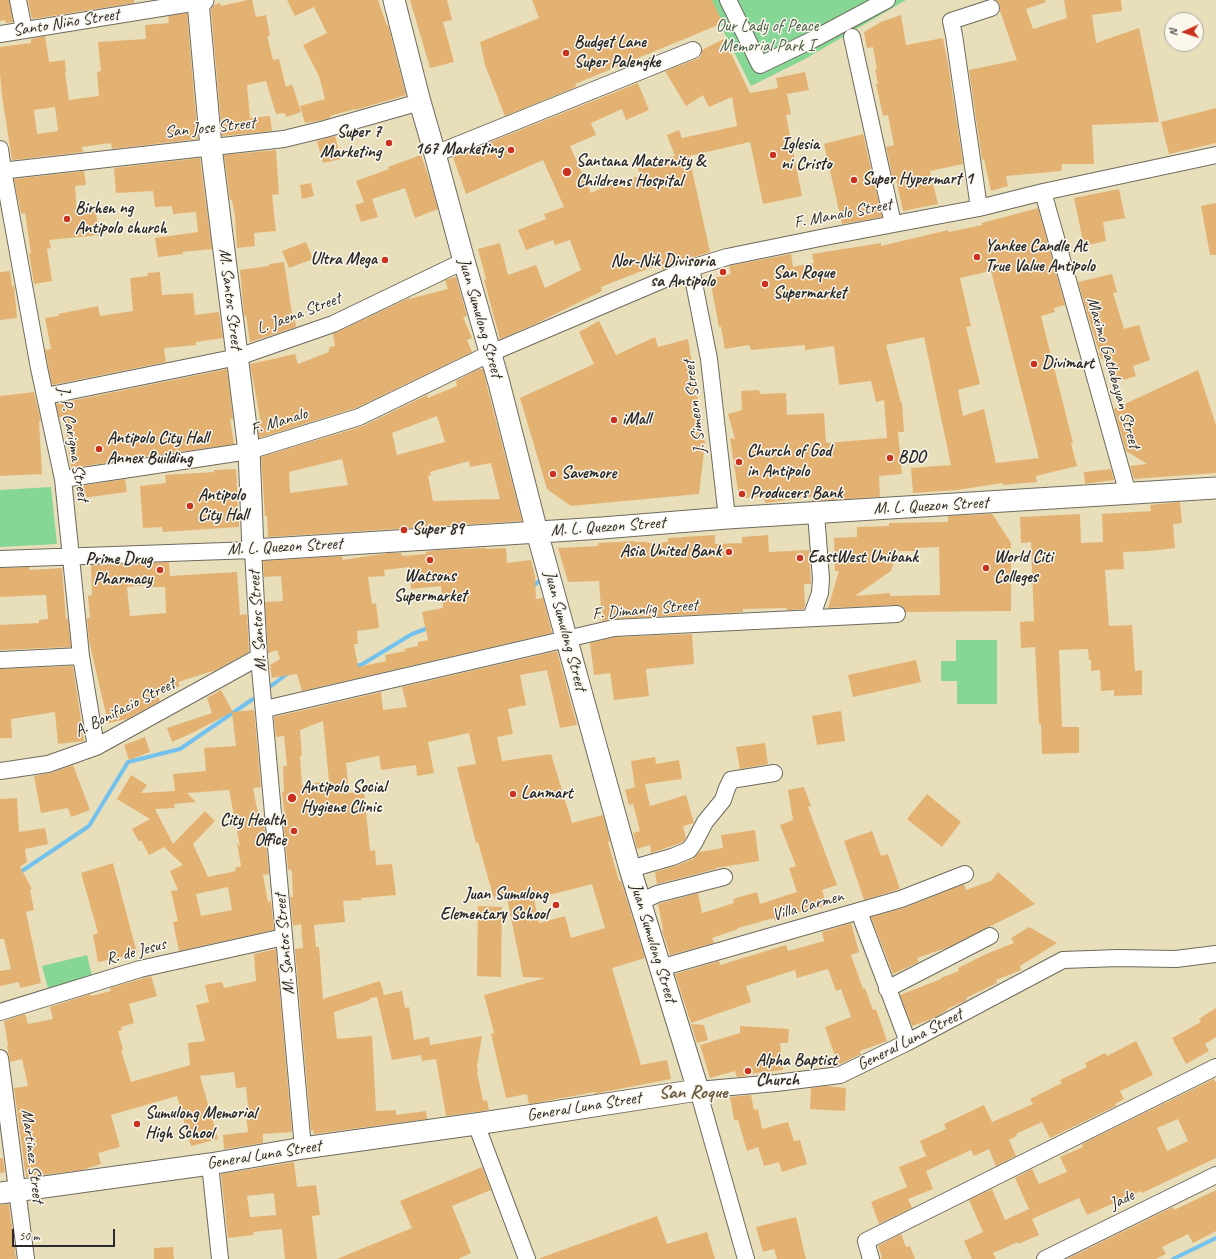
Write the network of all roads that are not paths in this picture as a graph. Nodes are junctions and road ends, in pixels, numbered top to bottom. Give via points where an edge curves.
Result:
1 (18, 0) edge
2 (394, 0) edge
3 (728, 0) edge
4 (887, 0) edge
5 (200, 1) edge
6 (992, 8) dead end
7 (24, 30) junction
8 (0, 34) edge
9 (852, 37) dead end
10 (693, 50) dead end
11 (420, 102) junction
12 (211, 148) junction
13 (0, 150) edge
14 (435, 154) junction
15 (1216, 155) edge
16 (1, 170) edge
17 (1043, 192) junction
18 (979, 208) junction
19 (893, 224) junction
20 (464, 261) junction
21 (691, 268) junction
22 (491, 354) junction
23 (238, 357) junction
24 (46, 396) junction
25 (249, 451) junction
26 (63, 479) junction
27 (1216, 488) edge
28 (1128, 494) junction
29 (816, 513) junction
30 (727, 518) junction
31 (538, 532) junction
32 (254, 550) junction
33 (71, 556) junction
34 (0, 559) edge
35 (897, 614) dead end
36 (811, 618) junction
37 (567, 638) junction
38 (81, 656) junction
39 (259, 657) junction
40 (0, 660) edge
41 (264, 709) junction
42 (96, 747) junction
43 (0, 771) edge
44 (774, 773) dead end
45 (630, 869) junction
46 (965, 874) dead end
47 (724, 876) dead end
48 (640, 902) junction
49 (859, 912) junction
50 (990, 936) dead end
51 (284, 937) junction
52 (1216, 954) edge
53 (660, 968) junction
54 (887, 989) junction
55 (0, 1012) edge
56 (908, 1042) junction
57 (0, 1058) edge
58 (1216, 1067) edge
59 (698, 1090) junction
60 (476, 1124) junction
61 (303, 1148) junction
62 (210, 1164) junction
63 (1216, 1176) edge
64 (8, 1192) edge
65 (26, 1259) edge
66 (220, 1259) edge
67 (528, 1259) edge
68 (746, 1259) edge
69 (871, 1259) edge
70 (1045, 1259) edge

1 - 7 street
2 - 11 main road, Juan Sumulong Street
3 - 4 street via 760,65
5 - 7 street, Santo Niño Street
5 - 12 main road, M. Santos Street
6 - 18 street via 951,21
7 - 8 street, Santo Niño Street
9 - 19 street
10 - 14 street
11 - 12 street, San Jose Street via 284,139
11 - 14 main road, Juan Sumulong Street
12 - 16 street, San Jose Street
12 - 23 main road, M. Santos Street
13 - 16 street, J. P. Carigma Street
14 - 20 main road, Juan Sumulong Street
15 - 17 street, F. Manalo Street
16 - 24 street, J. P. Carigma Street
17 - 18 street, F. Manalo Street
17 - 28 street, Maximo Gatlabayan Street
18 - 19 street, F. Manalo Street
19 - 21 street, F. Manalo Street via 727,257
20 - 22 main road, Juan Sumulong Street
20 - 23 street, L. Jaena Street via 333,324
21 - 22 street, F. Manalo Street
21 - 30 street, J. Simeon Street via 709,359
22 - 25 street, F. Manalo via 359,417
22 - 31 main road, Juan Sumulong Street
23 - 24 street, L. Jaena Street
23 - 25 main road, M. Santos Street
24 - 26 street, J. P. Carigma Street
25 - 26 street, F. Manalo
25 - 32 main road, M. Santos Street
26 - 33 street, J. P. Carigma Street
27 - 28 main road, M. L. Quezon Street
28 - 29 main road, M. L. Quezon Street
29 - 30 main road, M. L. Quezon Street
29 - 36 street via 821,579 820,593
30 - 31 main road, M. L. Quezon Street
31 - 32 main road, M. L. Quezon Street
31 - 37 main road, Juan Sumulong Street
32 - 33 street, M. L. Quezon Street
32 - 39 street, M. Santos Street
33 - 34 street, M. L. Quezon Street
33 - 38 street, J. P. Carigma Street
35 - 36 street, F. Dimanlig Street
36 - 37 street, F. Dimanlig Street via 614,628
37 - 41 street, F. Dimanlig Street
37 - 45 main road, Juan Sumulong Street
38 - 40 street
38 - 42 street, J. P. Carigma Street
39 - 41 street, M. Santos Street
39 - 42 street, A. Bonifacio Street
41 - 51 street, M. Santos Street
42 - 43 street, A. Bonifacio Street via 48,764
44 - 45 street via 731,780 722,800 705,822 689,850
45 - 48 main road, Juan Sumulong Street
46 - 49 street, Villa Carmen via 901,900
47 - 48 street via 657,894
48 - 53 main road, Juan Sumulong Street
49 - 53 street, Villa Carmen
49 - 54 street
50 - 54 street
51 - 55 street, R. de Jesus via 140,969
51 - 61 street, M. Santos Street
52 - 56 street, General Luna Street via 1176,959 1063,960
53 - 59 main road, Juan Sumulong Street
54 - 56 street
56 - 59 street, General Luna Street via 840,1075
57 - 64 street, Martinez Street
58 - 69 street via 866,1241
59 - 60 main road, General Luna Street
59 - 68 street, Juan Sumulong Street
60 - 61 main road, General Luna Street
60 - 67 street
61 - 62 main road, General Luna Street
62 - 64 main road, General Luna Street
62 - 66 street
63 - 70 street, Jade
64 - 65 street, Martinez Street

